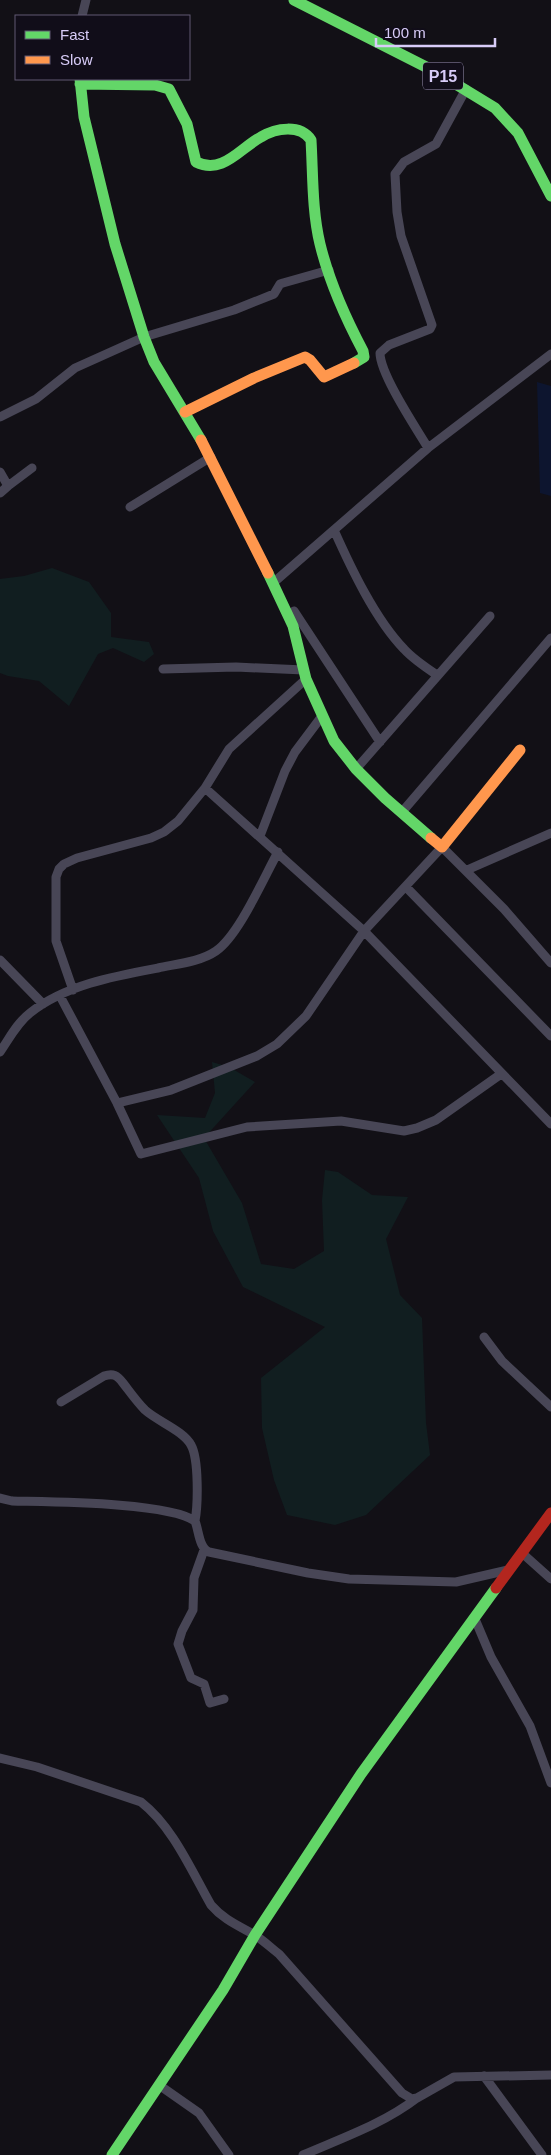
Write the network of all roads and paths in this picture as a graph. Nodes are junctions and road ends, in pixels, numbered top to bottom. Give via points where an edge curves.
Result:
1 (86, 0) edge
2 (294, 0) edge
3 (82, 15) edge
4 (80, 81) edge
5 (466, 89) junction
6 (551, 196) edge
7 (329, 270) junction
8 (144, 338) junction
9 (551, 354) edge
10 (184, 412) junction
11 (0, 417) edge
12 (428, 448) junction
13 (211, 457) junction
14 (32, 468) dead end
15 (0, 472) edge
16 (8, 486) junction
17 (0, 493) edge
18 (130, 507) dead end
19 (334, 530) junction
20 (274, 583) junction
21 (294, 611) dead end
22 (490, 616) dead end
23 (551, 638) edge
24 (163, 669) dead end
25 (305, 674) junction
26 (437, 675) junction
27 (322, 716) junction
28 (380, 742) junction
29 (520, 750) dead end
30 (356, 769) junction
31 (205, 788) junction
32 (402, 812) junction
33 (551, 833) edge
34 (260, 836) junction
35 (442, 847) junction
36 (278, 852) junction
37 (466, 870) junction
38 (406, 887) junction
39 (364, 931) junction
40 (0, 960) edge
41 (551, 963) edge
42 (73, 990) junction
43 (60, 996) junction
44 (43, 1004) junction
45 (551, 1036) edge
46 (0, 1052) edge
47 (501, 1074) junction
48 (117, 1102) junction
49 (551, 1124) edge
50 (484, 1337) dead end
51 (61, 1402) dead end
52 (551, 1408) edge
53 (0, 1498) edge
54 (551, 1513) edge
55 (195, 1521) junction
56 (204, 1550) junction
57 (522, 1553) junction
58 (508, 1570) junction
59 (551, 1579) edge
60 (475, 1620) junction
61 (224, 1699) dead end
62 (0, 1758) edge
63 (551, 1783) edge
64 (255, 1935) junction
65 (551, 2075) edge
66 (484, 2076) junction
67 (159, 2085) junction
68 (417, 2098) junction
69 (112, 2155) edge
70 (229, 2155) edge
71 (303, 2155) edge
72 (542, 2155) edge

1 - 3 street
2 - 5 street, P15
4 - 7 street via 155,85 169,89 187,124 196,162 204,166 233,158 263,136 275,132 296,130 309,135 318,233
4 - 8 street via 84,117 115,244
5 - 6 street, P15 via 495,108 513,126
5 - 12 street via 436,144 404,162 395,174 401,236 432,325 389,345 380,353 380,358
7 - 8 street via 280,284 274,294 234,310
7 - 10 street via 345,317 364,353 362,359 324,377 305,357
8 - 10 street via 165,384
8 - 11 street via 75,368 36,399
9 - 12 street
10 - 13 street
12 - 19 street
13 - 18 street
13 - 20 street
14 - 16 street
15 - 16 street
16 - 17 street
19 - 20 street
19 - 26 street via 349,563 394,638 413,658
20 - 25 street via 293,626
21 - 28 street
22 - 26 street
23 - 32 street
24 - 25 street via 236,667
25 - 27 street
25 - 31 street via 228,749
26 - 28 street
27 - 30 street via 334,741
27 - 34 street via 285,771
28 - 30 street
29 - 35 street
30 - 32 street
31 - 34 street
31 - 42 street via 178,821 164,832 77,858 58,869 56,940
32 - 35 street
33 - 37 street
34 - 36 street
35 - 37 street
35 - 38 street
36 - 39 street
36 - 42 street via 233,935 215,951 197,959 115,976
37 - 41 street
38 - 39 street
38 - 45 street
39 - 47 street
39 - 48 street via 306,1016 277,1044 257,1056 171,1090
40 - 44 street
42 - 43 street
43 - 44 street
43 - 48 street
44 - 46 street via 28,1014
47 - 48 street via 436,1120 404,1131 341,1121 247,1127 145,1154 138,1151
47 - 49 street
50 - 52 street via 502,1360
51 - 55 street via 104,1376 118,1377 146,1411 192,1446 197,1481
53 - 55 street via 146,1508 177,1513
54 - 57 street
55 - 56 street
56 - 58 street via 349,1580 456,1582
56 - 61 street via 194,1578 193,1610 178,1644 191,1678 204,1684 210,1703
57 - 58 street
57 - 59 street
58 - 60 street
60 - 63 street via 491,1657 530,1726
60 - 64 street via 361,1774
62 - 64 street via 141,1802 164,1825 220,1916
64 - 67 street via 223,1990
64 - 68 street via 279,1954 402,2093 412,2099
65 - 66 street
66 - 68 street via 454,2077
66 - 72 street
67 - 69 street
67 - 70 street via 199,2114
68 - 71 street via 400,2111

